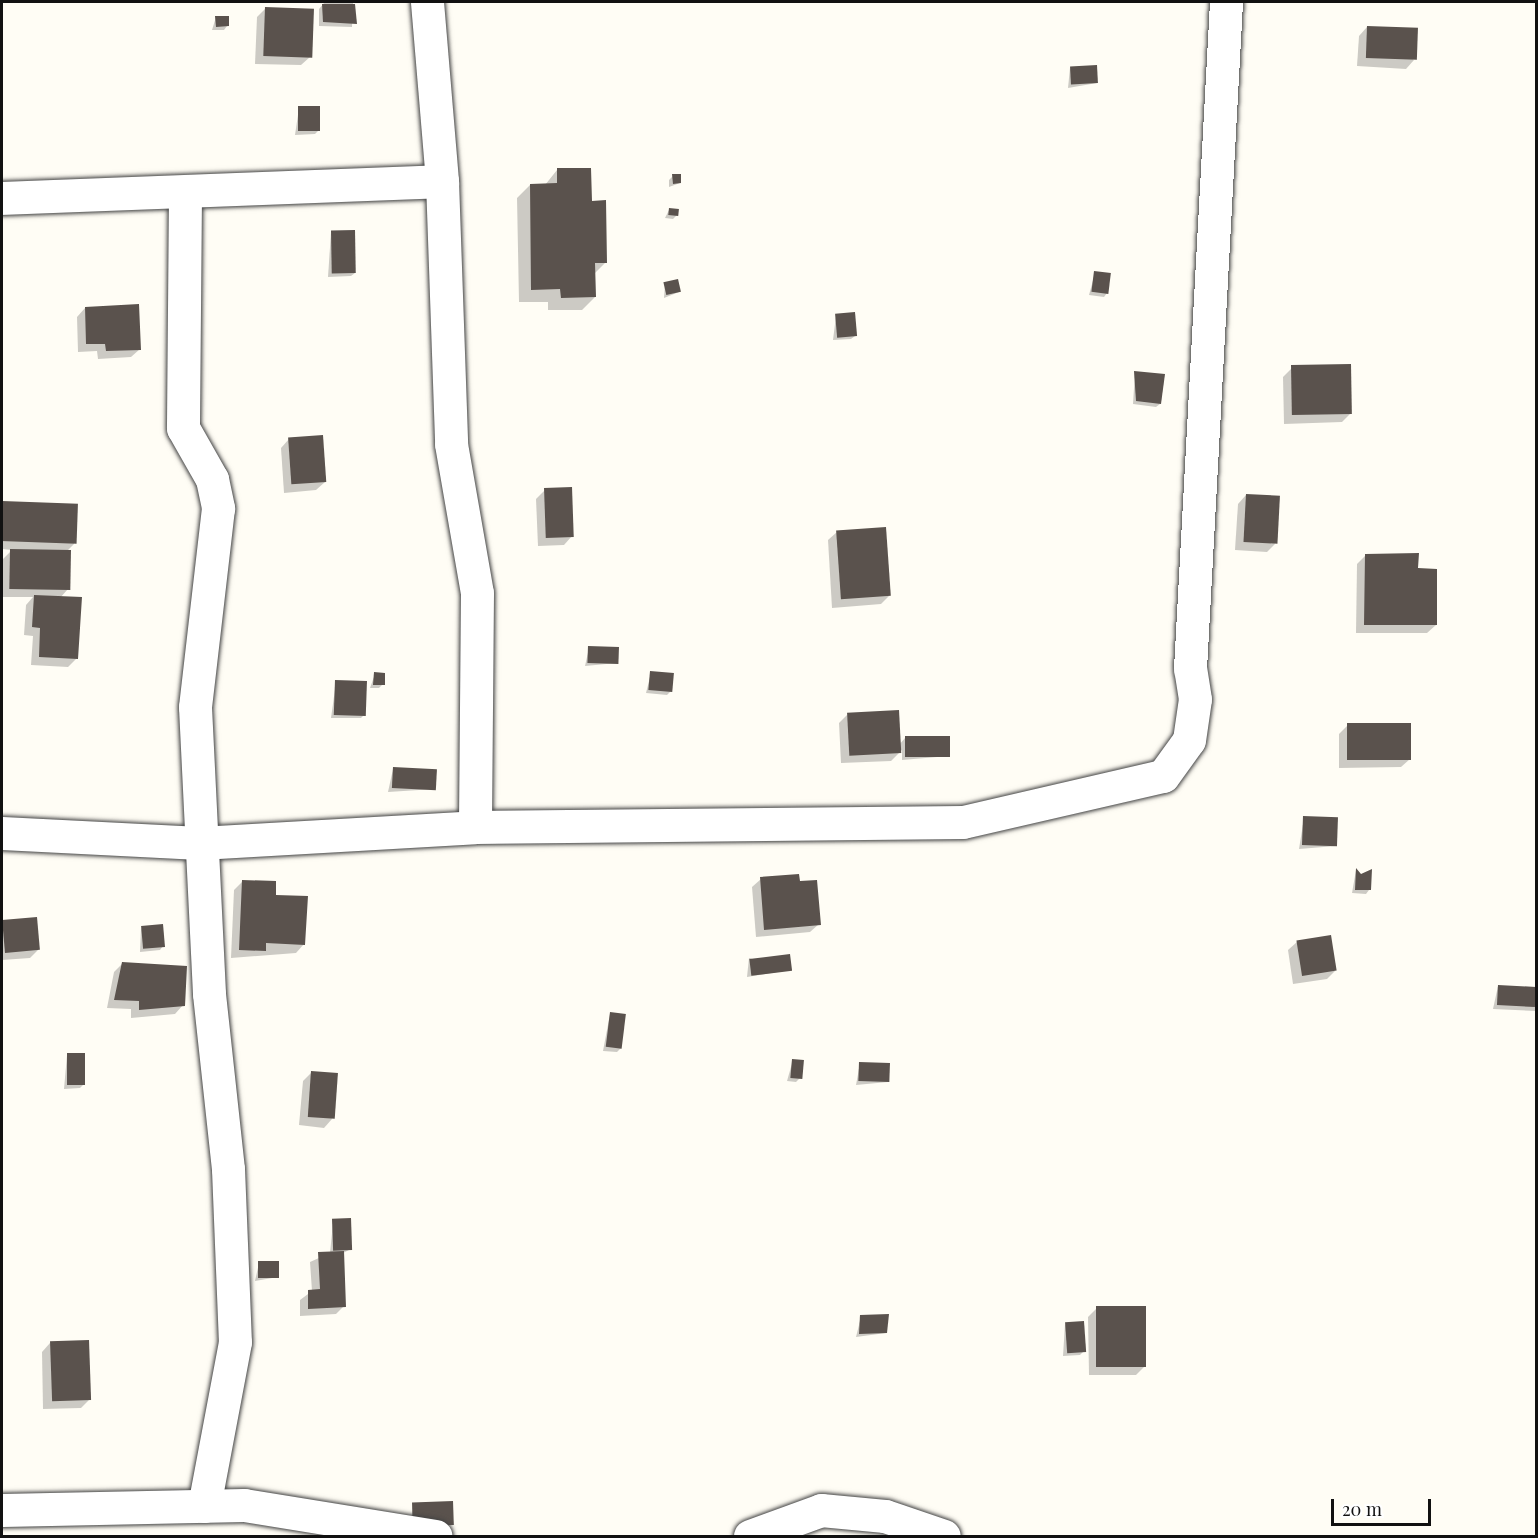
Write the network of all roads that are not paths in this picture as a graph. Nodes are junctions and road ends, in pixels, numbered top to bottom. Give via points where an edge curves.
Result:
1 (427, 2) edge
2 (1226, 2) edge
3 (442, 181) junction
4 (185, 194) junction
5 (2, 198) edge
6 (475, 827) junction
7 (2, 833) edge
8 (200, 843) junction
9 (204, 1506) junction
10 (2, 1510) edge
11 (436, 1536) edge
12 (750, 1536) edge
13 (944, 1536) edge

1 - 3 street
2 - 6 street via 1190,657 1196,699 1189,740 1163,776 963,822
3 - 4 street
3 - 6 street via 451,444 477,592
4 - 5 street
4 - 8 street via 183,428 212,479 218,508 195,707
6 - 8 street
7 - 8 street
8 - 9 street via 228,1169 235,1342
9 - 10 street
9 - 11 street via 244,1505
12 - 13 street via 821,1510 885,1516

